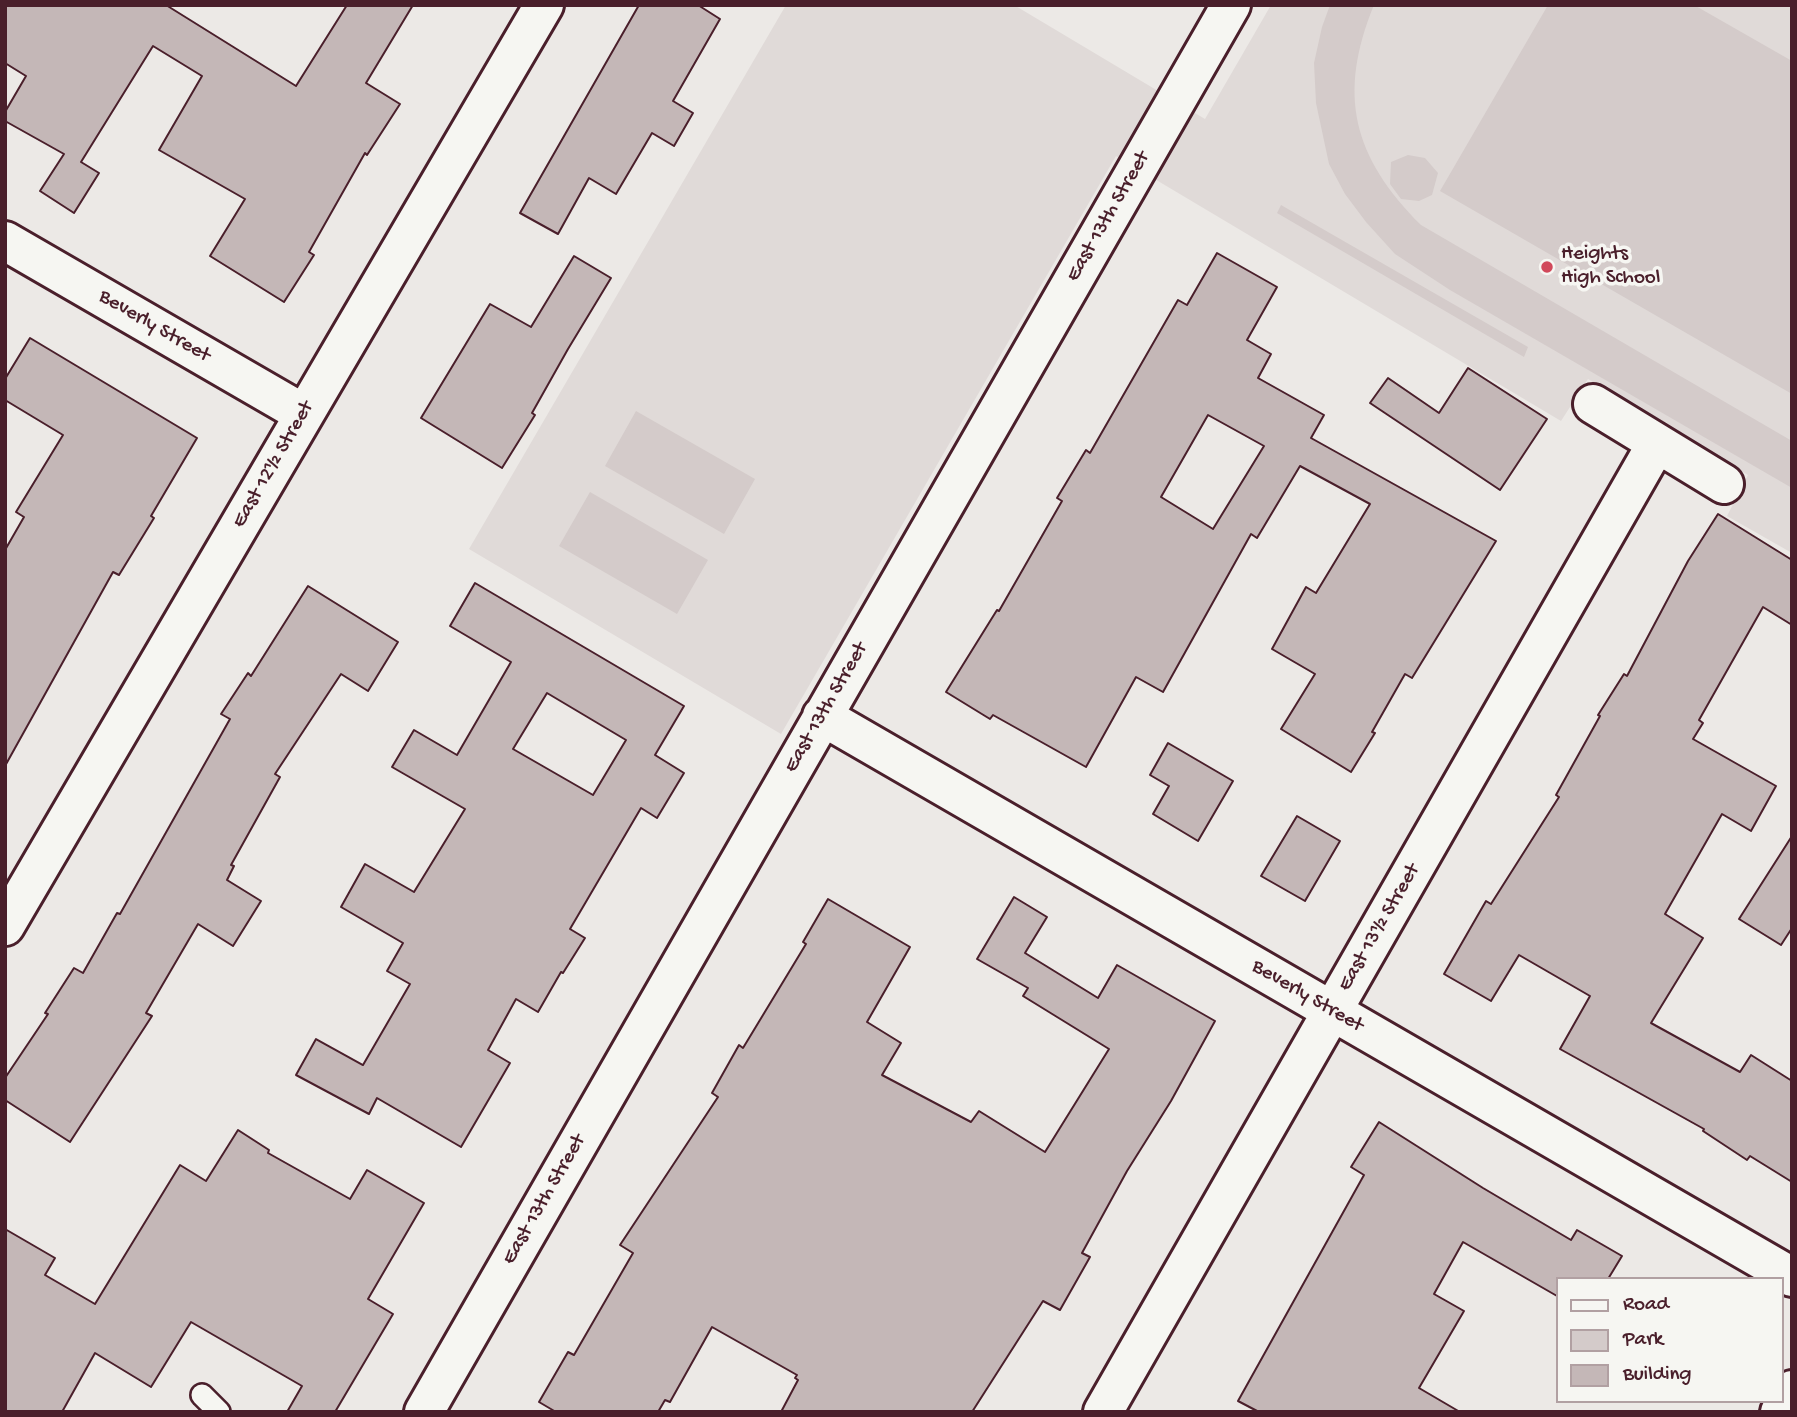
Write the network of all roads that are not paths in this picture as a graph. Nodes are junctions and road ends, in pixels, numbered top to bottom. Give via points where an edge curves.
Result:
1 (544, 5) edge
2 (1231, 5) edge
3 (5, 241) edge
4 (1593, 404) dead end
5 (304, 414) junction
6 (1657, 443) junction
7 (1724, 484) dead end
8 (822, 716) junction
9 (5, 926) edge
10 (1332, 1012) junction
11 (1792, 1277) edge
12 (1792, 1390) edge
13 (202, 1395) dead end
14 (219, 1412) edge
15 (424, 1412) edge
16 (1103, 1412) edge
17 (1780, 1412) edge

1 - 5 street, East 12½ Street
2 - 8 street, East 13th Street
3 - 5 street, Beverly Street
4 - 6 street
5 - 9 street, East 12½ Street
6 - 7 street
6 - 10 street, East 13½ Street
8 - 10 street, Beverly Street
8 - 15 street, East 13th Street
10 - 11 street, Beverly Street
10 - 16 street, East 13½ Street
12 - 17 street
13 - 14 lane

